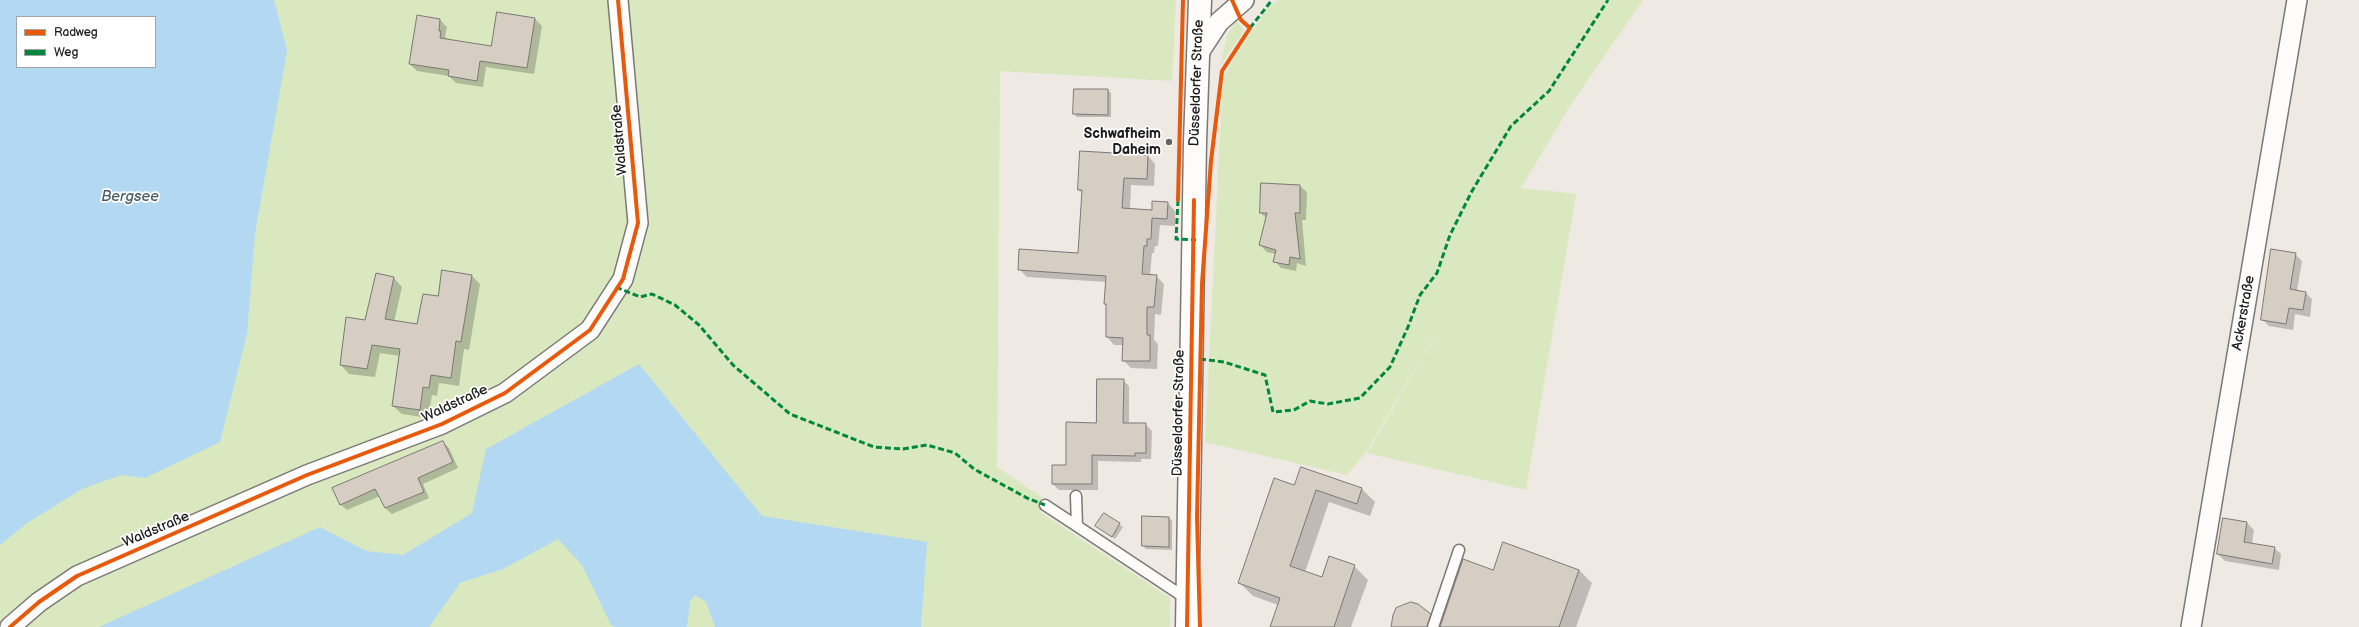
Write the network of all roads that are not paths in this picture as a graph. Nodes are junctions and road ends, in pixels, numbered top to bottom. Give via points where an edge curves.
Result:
1 (618, 0) edge
2 (1200, 0) edge
3 (1244, 0) edge
4 (2297, 0) edge
5 (1198, 54) junction
6 (1076, 496) dead end
7 (1046, 505) dead end
8 (1077, 526) junction
9 (1459, 550) dead end
10 (1187, 599) junction
11 (10, 627) edge
12 (1187, 627) edge
13 (1433, 627) edge
14 (2191, 627) edge

1 - 11 street, Waldstraße via 638,222 623,279 590,330 505,393 442,424 307,475 77,576 39,602
2 - 5 main road, Düsseldorfer Straße
3 - 5 street via 1219,22
4 - 14 street, Ackerstraße
5 - 10 main road, Düsseldorfer Straße
6 - 8 lane
7 - 8 lane
8 - 10 lane
9 - 13 lane
10 - 12 main road, Düsseldorfer Straße

